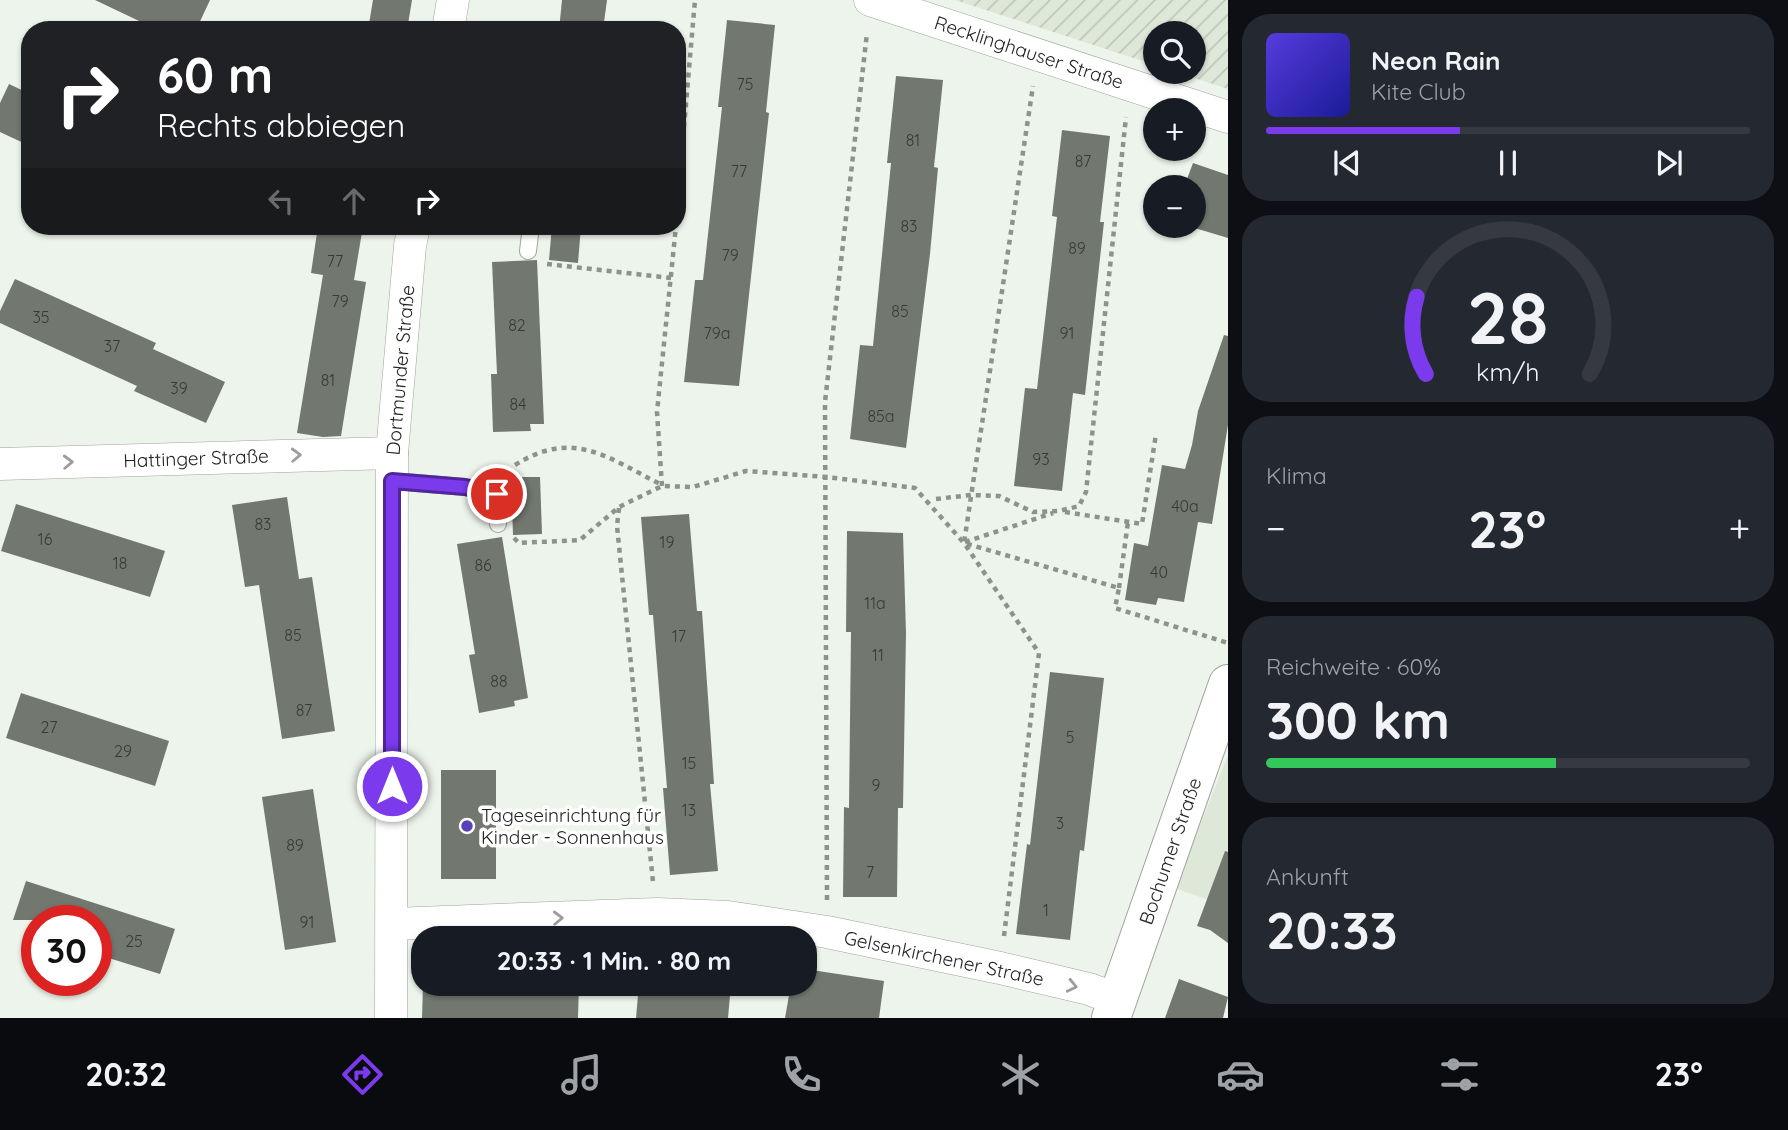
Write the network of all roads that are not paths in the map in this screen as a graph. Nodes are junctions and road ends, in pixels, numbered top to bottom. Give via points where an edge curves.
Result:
1 (453, 0) edge
2 (870, 0) edge
3 (450, 21) edge
4 (1228, 117) edge
5 (413, 235) edge
6 (530, 235) edge
7 (528, 251) road end
8 (0, 464) edge
9 (392, 467) junction
10 (496, 476) road end
11 (497, 494) junction
12 (498, 524) road end
13 (1228, 684) edge
14 (392, 924) junction
15 (1114, 1009) edge
16 (391, 1018) edge

1 - 3 street
2 - 4 street, Recklinghauser Straße
5 - 9 street, Dortmunder Straße
6 - 7 lane
8 -> 9 street, Hattinger Straße
9 - 11 lane
9 - 14 street, Dortmunder Straße
10 - 11 lane
11 - 12 lane
13 - 15 street, Bochumer Straße
14 -> 15 street, Gelsenkirchener Straße via 657,914 728,917 827,932 1089,989
14 - 16 street, Dortmunder Straße

